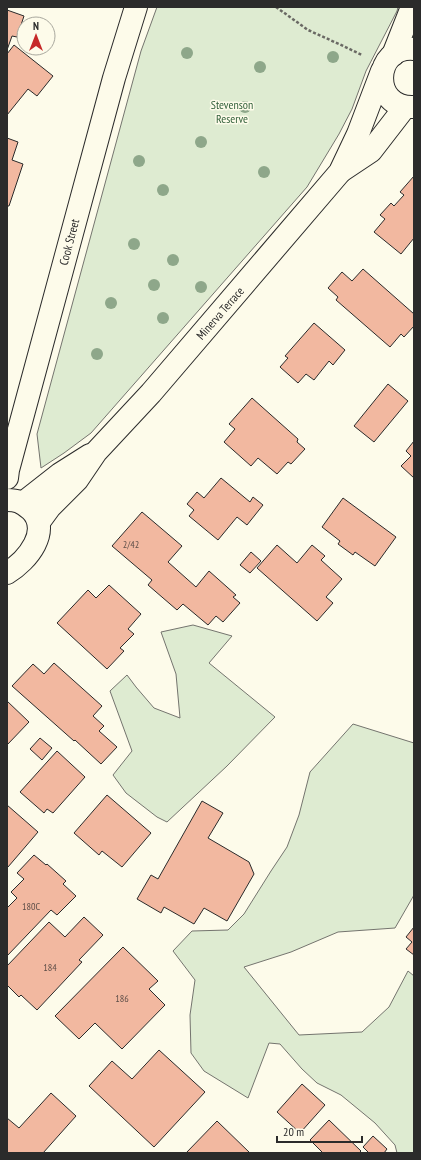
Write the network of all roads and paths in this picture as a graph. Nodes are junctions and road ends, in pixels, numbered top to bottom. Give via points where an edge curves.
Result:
1 (136, 7) edge
2 (276, 7) edge
3 (412, 7) edge
4 (414, 49) edge
5 (363, 56) dead end
6 (387, 63) junction
7 (410, 107) edge
8 (340, 172) junction
9 (96, 452) junction
10 (7, 478) edge
11 (15, 502) edge
12 (39, 522) junction
13 (7, 573) edge

1 - 10 main road, Cook Street via 112,85
2 - 5 path via 308,30
3 - 6 main road, Minerva Terrace
4 - 6 main road via 400,51
6 - 7 main road via 381,80 386,94 396,103
6 - 8 main road, Minerva Terrace
7 - 8 main road, Minerva Terrace via 371,151
8 - 9 main road, Minerva Terrace via 151,393
9 - 11 main road, Minerva Terrace
9 - 12 main road, Minerva Terrace via 77,480
11 - 12 main road via 33,512
12 - 13 main road via 39,533 31,551

